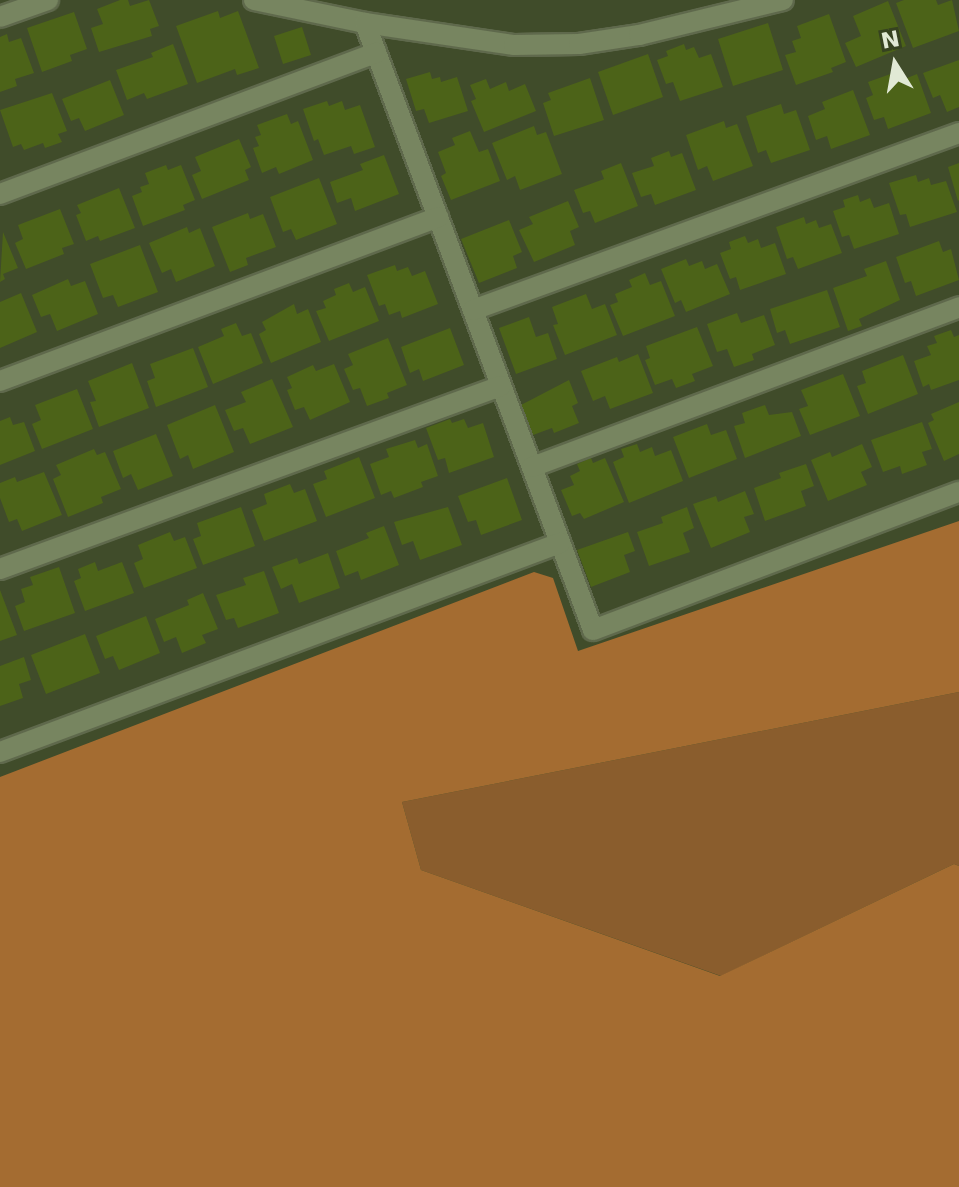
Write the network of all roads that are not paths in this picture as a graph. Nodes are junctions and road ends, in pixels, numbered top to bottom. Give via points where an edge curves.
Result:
1 (48, 0) edge
2 (254, 0) edge
3 (783, 0) edge
4 (0, 17) edge
5 (365, 23) junction
6 (376, 53) junction
7 (959, 133) edge
8 (0, 194) edge
9 (438, 217) junction
10 (959, 307) edge
11 (473, 310) junction
12 (0, 381) edge
13 (501, 386) junction
14 (532, 467) junction
15 (959, 492) edge
16 (560, 543) junction
17 (0, 569) edge
18 (0, 752) edge

1 - 4 street
2 - 5 street
3 - 5 street via 579,44 514,45
5 - 6 street
6 - 8 street
6 - 9 street
7 - 11 street
9 - 11 street
9 - 12 street
10 - 14 street
11 - 13 street
13 - 14 street
13 - 17 street
14 - 16 street
15 - 16 street via 593,630
16 - 18 street

